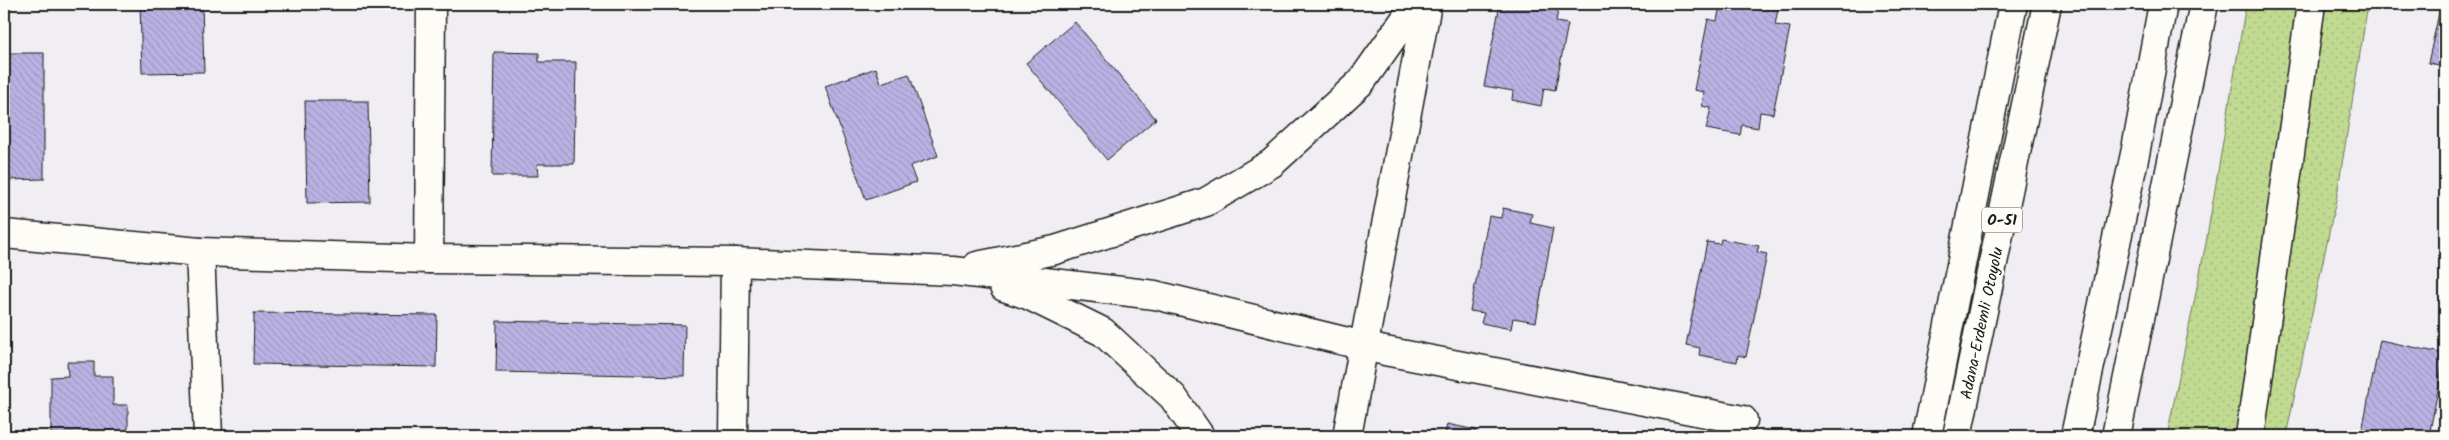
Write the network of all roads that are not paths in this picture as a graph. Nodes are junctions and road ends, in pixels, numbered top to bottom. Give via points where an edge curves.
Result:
1 (431, 4) edge
2 (1416, 4) edge
3 (1427, 4) edge
4 (2013, 4) edge
5 (2047, 4) edge
6 (2163, 4) edge
7 (2204, 4) edge
8 (2311, 4) edge
9 (4, 234) edge
10 (200, 252) junction
11 (428, 259) junction
12 (735, 262) junction
13 (953, 271) junction
14 (1365, 346) junction
15 (1743, 420) dead end
16 (208, 436) edge
17 (733, 436) edge
18 (1200, 436) edge
19 (1347, 436) edge
20 (1927, 436) edge
21 (1958, 436) edge
22 (2075, 436) edge
23 (2116, 436) edge
24 (2250, 436) edge

1 - 11 main road
2 - 13 main road via 1361,82 1272,163 1206,202 1055,250
3 - 14 main road
4 - 20 main road
5 - 21 main road, Adana-Erdemli Otoyolu / O-51
6 - 22 main road
7 - 23 main road
8 - 24 main road
9 - 10 main road
10 - 11 main road
10 - 16 main road
11 - 12 main road
12 - 13 main road
12 - 17 main road
13 - 14 main road via 1155,295
13 - 18 main road via 1028,295 1103,332 1173,397
14 - 15 main road
14 - 19 main road

